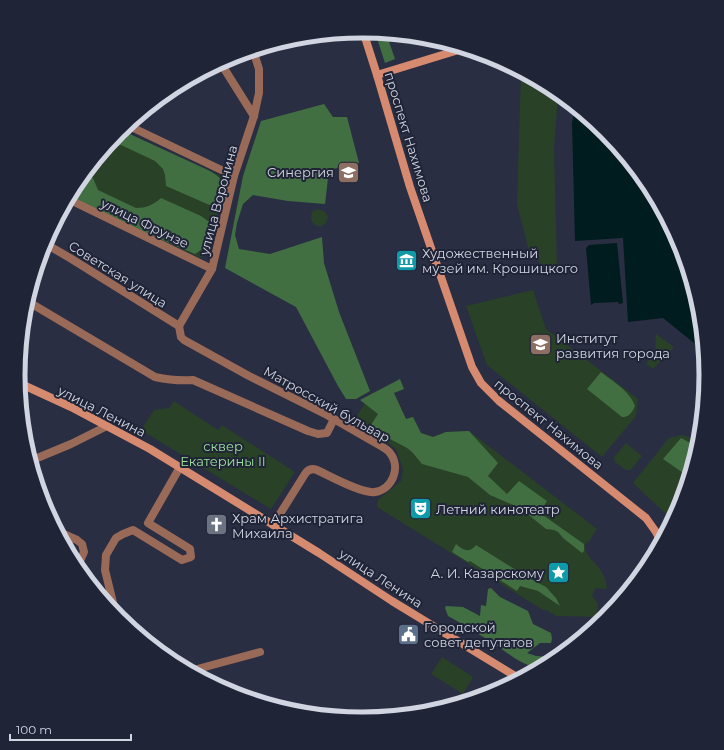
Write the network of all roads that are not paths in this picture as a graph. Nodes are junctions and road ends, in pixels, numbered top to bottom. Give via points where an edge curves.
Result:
1 (365, 38) edge
2 (455, 51) edge
3 (255, 56) edge
4 (224, 68) edge
5 (377, 75) junction
6 (254, 116) junction
7 (133, 128) edge
8 (234, 176) junction
9 (73, 201) edge
10 (50, 247) edge
11 (212, 269) junction
12 (32, 304) edge
13 (179, 326) junction
14 (26, 386) edge
15 (334, 419) junction
16 (107, 426) junction
17 (35, 459) edge
18 (180, 467) junction
19 (273, 526) junction
20 (66, 535) edge
21 (658, 536) edge
22 (81, 560) edge
23 (113, 601) edge
24 (260, 652) dead end
25 (197, 669) edge
26 (514, 675) edge

1 - 5 main road, проспект Нахимова
2 - 5 main road
3 - 6 street, улица Воронина via 259,70 259,93
4 - 6 street
5 - 21 main road, проспект Нахимова via 410,187 472,368 481,383 499,401 646,518
6 - 8 street, улица Воронина
7 - 8 street
8 - 11 street, улица Воронина
9 - 11 street, улица Фрунзе
10 - 13 street, Советская улица
11 - 13 street, улица Воронина
12 - 15 street via 155,377 179,381 194,380 318,434 326,433
13 - 15 street, Матросский бульвар via 181,337 187,342
14 - 16 main road, улица Ленина
15 - 19 street, Матросский бульвар via 387,449 396,468 392,481 382,490 363,491 318,470 309,470 304,474
16 - 17 street
16 - 18 main road, улица Ленина
18 - 19 main road, улица Ленина
18 - 23 street via 148,523 190,549 191,557 182,560 133,530 123,534 116,538 106,556 105,570
19 - 26 main road, улица Ленина
20 - 22 street via 82,544 84,552
24 - 25 street

